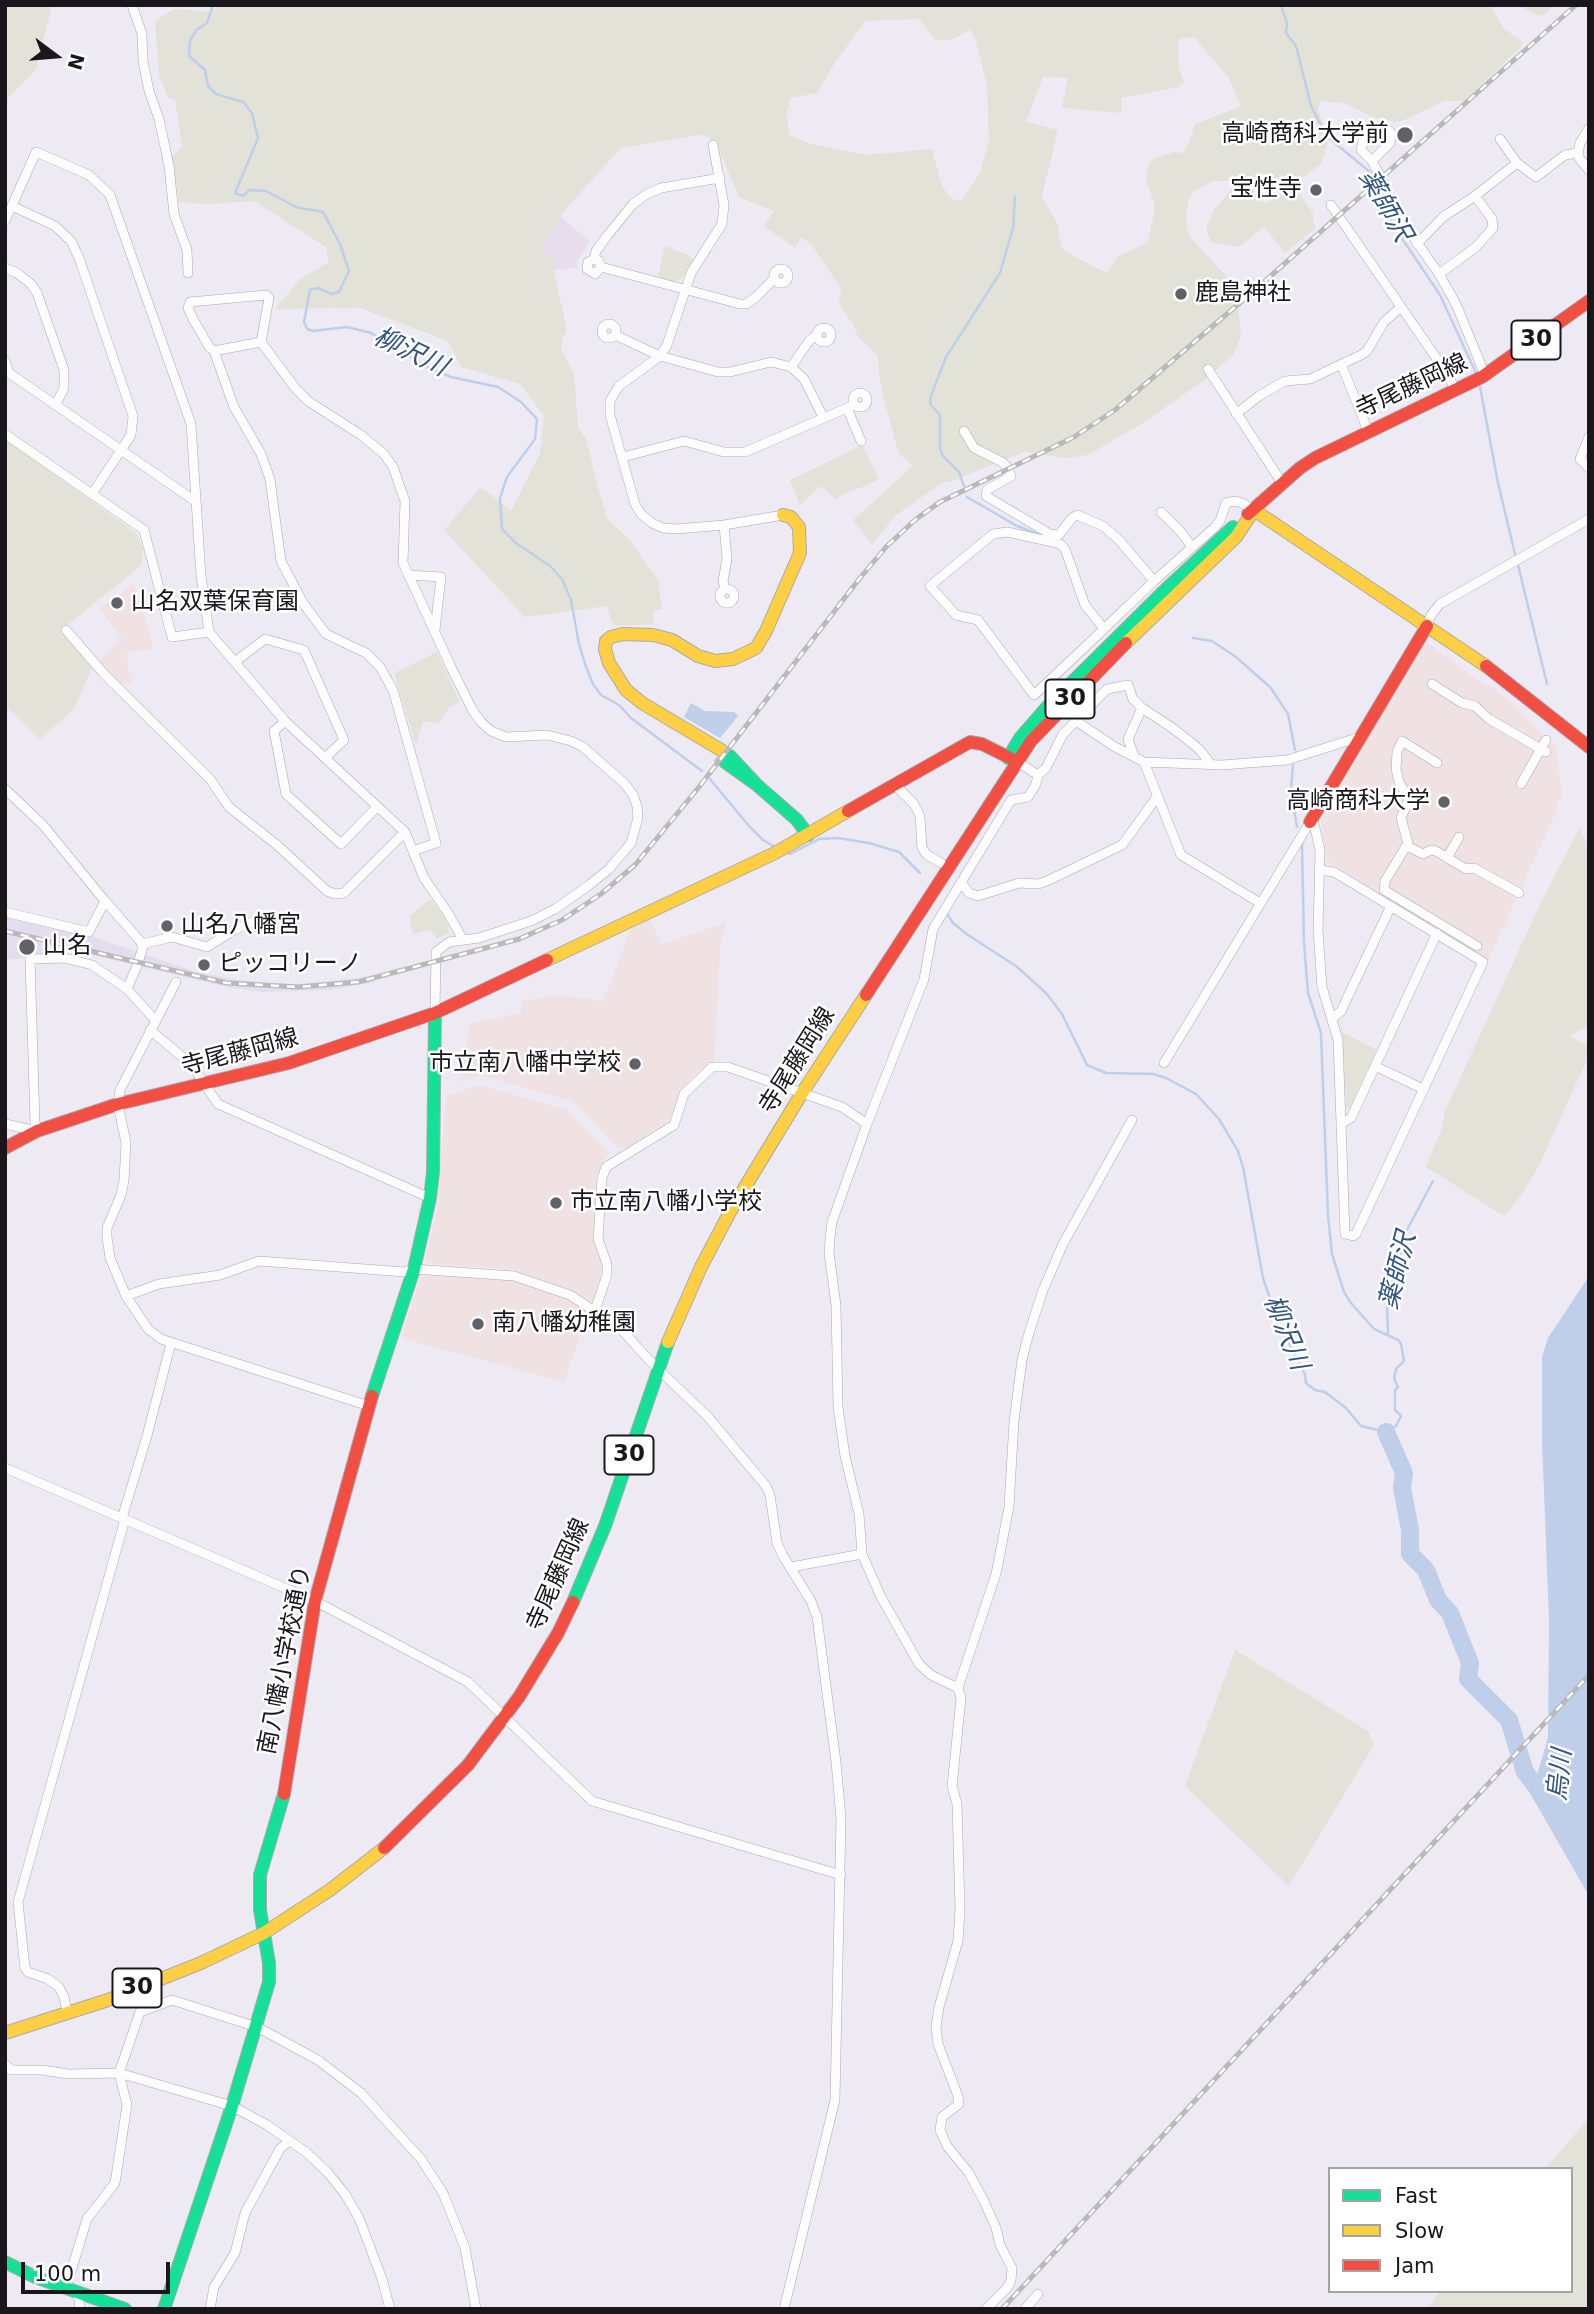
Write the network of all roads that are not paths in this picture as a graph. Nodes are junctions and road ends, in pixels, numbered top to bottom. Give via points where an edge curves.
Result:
1 (132, 5) edge
2 (1589, 128) edge
3 (1500, 139) dead end
4 (713, 145) dead end
5 (1578, 153) junction
6 (1372, 161) dead end
7 (1517, 163) junction
8 (1589, 170) edge
9 (720, 178) junction
10 (1475, 196) junction
11 (1331, 205) dead end
12 (12, 206) junction
13 (5, 221) edge
14 (1417, 244) junction
15 (5, 268) edge
16 (188, 273) dead end
17 (1439, 274) junction
18 (774, 279) dead end
19 (685, 289) junction
20 (1589, 301) edge
21 (1401, 307) junction
22 (615, 335) dead end
23 (816, 335) dead end
24 (261, 342) junction
25 (214, 351) junction
26 (660, 356) junction
27 (5, 361) edge
28 (1342, 366) junction
29 (791, 367) junction
30 (1208, 369) dead end
31 (7, 374) edge
32 (1485, 375) junction
33 (1456, 391) junction
34 (56, 404) junction
35 (1236, 414) junction
36 (823, 417) junction
37 (964, 431) dead end
38 (1368, 431) junction
39 (5, 434) edge
40 (1589, 437) edge
41 (861, 441) dead end
42 (122, 451) junction
43 (622, 457) junction
44 (1589, 468) edge
45 (1282, 483) junction
46 (92, 494) junction
47 (195, 501) junction
48 (1254, 510) junction
49 (1161, 512) dead end
50 (783, 515) joint
51 (1589, 519) edge
52 (724, 525) junction
53 (1049, 538) junction
54 (1192, 547) junction
55 (408, 575) junction
56 (1154, 581) junction
57 (724, 589) dead end
58 (1427, 626) junction
59 (1104, 629) junction
60 (66, 630) dead end
61 (209, 632) junction
62 (435, 632) junction
63 (236, 661) junction
64 (1432, 684) dead end
65 (1142, 708) junction
66 (285, 721) junction
67 (1076, 721) junction
68 (1360, 737) junction
69 (1546, 740) dead end
70 (1589, 747) edge
71 (1543, 750) junction
72 (1134, 756) junction
73 (326, 757) junction
74 (1012, 759) junction
75 (1144, 762) junction
76 (1437, 763) dead end
77 (1211, 764) junction
78 (1038, 775) junction
79 (1521, 784) dead end
80 (895, 785) junction
81 (5, 789) edge
82 (1157, 797) junction
83 (377, 807) junction
84 (1310, 822) junction
85 (405, 832) junction
86 (808, 835) junction
87 (1459, 837) dead end
88 (1407, 846) junction
89 (412, 851) junction
90 (1447, 858) junction
91 (940, 863) junction
92 (1320, 870) junction
93 (961, 882) junction
94 (1519, 893) dead end
95 (105, 901) junction
96 (1260, 903) junction
97 (1391, 906) junction
98 (5, 912) edge
99 (918, 912) junction
100 (264, 917) dead end
101 (1437, 933) junction
102 (463, 940) junction
103 (142, 944) junction
104 (1477, 946) dead end
105 (176, 982) dead end
106 (127, 989) junction
107 (435, 1013) junction
108 (1333, 1018) junction
109 (155, 1020) junction
110 (150, 1030) junction
111 (1164, 1063) dead end
112 (1376, 1066) junction
113 (204, 1085) junction
114 (1423, 1089) junction
115 (802, 1093) junction
116 (118, 1104) junction
117 (1132, 1120) dead end
118 (5, 1124) edge
119 (867, 1124) junction
120 (1341, 1124) junction
121 (37, 1131) junction
122 (5, 1147) edge
123 (430, 1198) junction
124 (414, 1269) junction
125 (126, 1296) junction
126 (595, 1310) junction
127 (171, 1343) junction
128 (657, 1369) junction
129 (369, 1406) junction
130 (5, 1468) edge
131 (123, 1519) junction
132 (862, 1554) junction
133 (791, 1567) junction
134 (316, 1601) junction
135 (958, 1688) junction
136 (504, 1716) junction
137 (841, 1875) junction
138 (264, 1933) junction
139 (67, 2013) junction
140 (257, 2026) junction
141 (5, 2033) edge
142 (5, 2064) edge
143 (119, 2073) junction
144 (232, 2106) junction
145 (289, 2141) junction
146 (5, 2262) edge
147 (72, 2291) junction
148 (1038, 2294) dead end
149 (80, 2309) edge
150 (125, 2309) edge
151 (164, 2309) edge
152 (210, 2309) edge
153 (390, 2309) edge
154 (476, 2309) edge
155 (784, 2309) edge
156 (986, 2309) edge
157 (1025, 2309) edge

1 - 16 street via 142,34 143,61 167,154 174,214 187,250
2 - 5 street
3 - 7 street
4 - 9 street
5 - 7 street via 1565,155 1536,177
5 - 8 street
6 - 14 street via 1393,208
7 - 10 street
9 - 19 street via 722,224
9 - 19 street via 647,194 633,204 596,251 594,259 601,267
10 - 14 street via 1444,217
10 - 17 street via 1492,219 1493,228
11 - 21 street
12 - 13 street
12 - 42 street via 55,226 75,247 133,416 131,435
12 - 47 street via 36,152 89,175 110,195 191,424
14 - 17 street
15 - 34 street via 37,293 64,370 64,388
17 - 32 street
18 - 19 street via 746,304
19 - 26 street
20 - 32 main road, 寺尾藤岡線 / 30
21 - 28 street via 1384,323 1367,351
21 - 33 street
22 - 26 street
23 - 29 street
24 - 25 street
24 - 25 street via 266,295 190,302 193,319
24 - 55 street via 308,401 361,435 393,467 405,501 403,563
25 - 89 street via 234,407 270,478 281,561 292,582 326,634 366,653 380,667 436,842
26 - 29 street via 719,372 771,362
26 - 43 street via 618,386 610,401
27 - 31 street
28 - 35 street via 1310,379 1285,381
28 - 38 street
29 - 36 street via 804,379
30 - 35 street
31 - 34 street
32 - 33 main road, 寺尾藤岡線 / 30
33 - 38 main road, 寺尾藤岡線 / 30
34 - 42 street
35 - 45 street
36 - 41 street via 850,406
36 - 43 street via 745,452 724,452 684,441
37 - 53 street via 974,448 1002,462 1011,476 986,496
38 - 45 main road, 寺尾藤岡線 / 30 via 1315,458
39 - 46 street
40 - 44 street via 1580,458
42 - 46 street
42 - 47 street
43 - 52 street via 635,504 652,523 676,529
45 - 48 main road, 寺尾藤岡線 / 30
46 - 61 street via 144,530 172,637
47 - 61 street
48 - 54 street via 1235,501 1226,503 1220,521
48 - 58 main road
48 - 74 main road, 寺尾藤岡線 / 30 via 1236,537
49 - 54 street
50 - 52 street
50 - 86 main road via 797,522 800,553 756,648 733,659 715,661 672,640 623,634 611,637 605,649 626,690 723,756
51 - 58 street via 1440,604
52 - 57 street
53 - 56 street via 1077,515 1090,520 1119,540
53 - 59 street via 1065,549 1085,605
53 - 59 street via 993,534 930,586 956,615 978,620 1034,695
54 - 56 street
55 - 62 street
55 - 62 street via 441,577
56 - 59 street
58 - 68 main road
58 - 70 main road
60 - 85 street via 105,676 210,779 229,807 327,891 344,893
61 - 63 street
62 - 102 street via 473,711 491,731 506,737 558,736 583,747 625,784 633,795 638,818 624,852 555,909 502,932
63 - 66 street
63 - 73 street via 265,639 304,650 344,740
64 - 71 street
65 - 67 street via 1128,685 1107,689
65 - 72 street via 1128,739
65 - 77 street via 1199,749
66 - 73 street
66 - 83 street via 274,731 286,794 341,844
67 - 72 street
67 - 78 street
68 - 77 street via 1287,760
68 - 84 main road
69 - 71 street
71 - 79 street
72 - 75 street
73 - 83 street
74 - 78 street
74 - 80 main road, 寺尾藤岡線 via 970,742
74 - 91 main road, 寺尾藤岡線 / 30
74 - 99 main road, 寺尾藤岡線 / 30
75 - 77 street
75 - 82 street
76 - 88 street via 1402,741 1397,752 1396,775 1409,799 1401,818
78 - 93 street via 1028,797 1011,800
80 - 86 main road, 寺尾藤岡線
80 - 91 street via 920,816 922,848
81 - 95 street via 43,825
82 - 93 street via 1122,845 1047,881 1019,883 978,896
82 - 96 street via 1181,855
83 - 85 street
84 - 92 street via 1318,832
84 - 96 street
85 - 89 street
86 - 107 main road, 寺尾藤岡線
87 - 90 street
88 - 90 street via 1423,854 1436,851
88 - 104 street via 1384,890
89 - 102 street
90 - 94 street
91 - 99 main road, 寺尾藤岡線 / 30
92 - 97 street via 1334,872
92 - 108 street via 1322,987
93 - 119 street via 933,929 924,979
95 - 98 street via 89,932
95 - 103 street
96 - 111 street
97 - 101 street
97 - 108 street via 1341,1011
99 - 115 main road, 寺尾藤岡線 / 30
100 - 103 street via 207,947 172,937
101 - 112 street
101 - 114 street via 1483,962
102 - 107 street via 449,942 436,952
103 - 106 street
105 - 109 street
106 - 109 street
106 - 121 street via 84,961 30,959
107 - 113 main road, 寺尾藤岡線 via 289,1063
107 - 123 main road, 南八幡小学校通り
108 - 120 street
109 - 110 street
110 - 113 street via 191,1064
110 - 116 street via 120,1090
112 - 114 street
112 - 120 street via 1351,1118
113 - 116 main road, 寺尾藤岡線
113 - 123 street via 218,1104
114 - 120 street via 1353,1236 1345,1234
115 - 119 street via 842,1107
115 - 126 street via 728,1067 712,1067 684,1094 674,1125 606,1167 601,1178 598,1239 607,1275
115 - 128 main road, 寺尾藤岡線 / 30 via 701,1267
116 - 121 main road, 寺尾藤岡線
116 - 125 street via 125,1130 124,1181 107,1237 110,1258
117 - 135 street via 1063,1244 1033,1322 1022,1360 1009,1507 996,1574
118 - 121 street
119 - 132 street via 832,1222 829,1254 836,1305 838,1406
121 - 122 main road, 寺尾藤岡線
123 - 124 main road, 南八幡小学校通り
124 - 125 street via 259,1261 220,1275 159,1284
124 - 126 street via 514,1276 570,1295
124 - 129 main road, 南八幡小学校通り
125 - 127 street via 148,1329
126 - 128 street via 620,1328
127 - 129 street
127 - 131 street
128 - 133 street via 708,1417 766,1486 777,1543
128 - 136 main road, 寺尾藤岡線 / 30 via 583,1582 558,1633
129 - 134 main road, 南八幡小学校通り
130 - 131 street
131 - 134 street
131 - 139 street via 18,1902 25,1968 59,1987
132 - 133 street
132 - 135 street via 919,1664
133 - 137 street via 811,1601 819,1631 836,1762
134 - 136 street via 468,1682
134 - 138 main road, 南八幡小学校通り via 282,1804 260,1875
135 - 156 street via 961,1698 952,1786 957,1804 958,1941 936,2027 959,2104 942,2117 940,2130 984,2201 1012,2268 1007,2288
136 - 137 street via 592,1801
136 - 138 main road, 寺尾藤岡線 / 30 via 468,1765 383,1849
137 - 155 street via 835,2100
138 - 139 main road, 寺尾藤岡線 / 30 via 190,1968
138 - 140 main road, 南八幡小学校通り via 269,1982
139 - 141 main road, 寺尾藤岡線 / 30
140 - 143 street via 172,2000 140,2012
140 - 144 main road, 南八幡小学校通り
140 - 154 street via 339,2074 421,2159 458,2228
142 - 143 street via 11,2070
143 - 144 street
143 - 147 street via 127,2105 115,2183 86,2219
144 - 145 street
144 - 151 main road, 南八幡小学校通り
145 - 152 street via 280,2149 245,2213 235,2253 214,2287
145 - 153 street via 306,2151 345,2194 359,2218
146 - 147 main road
147 - 149 street
147 - 150 main road
148 - 157 street

